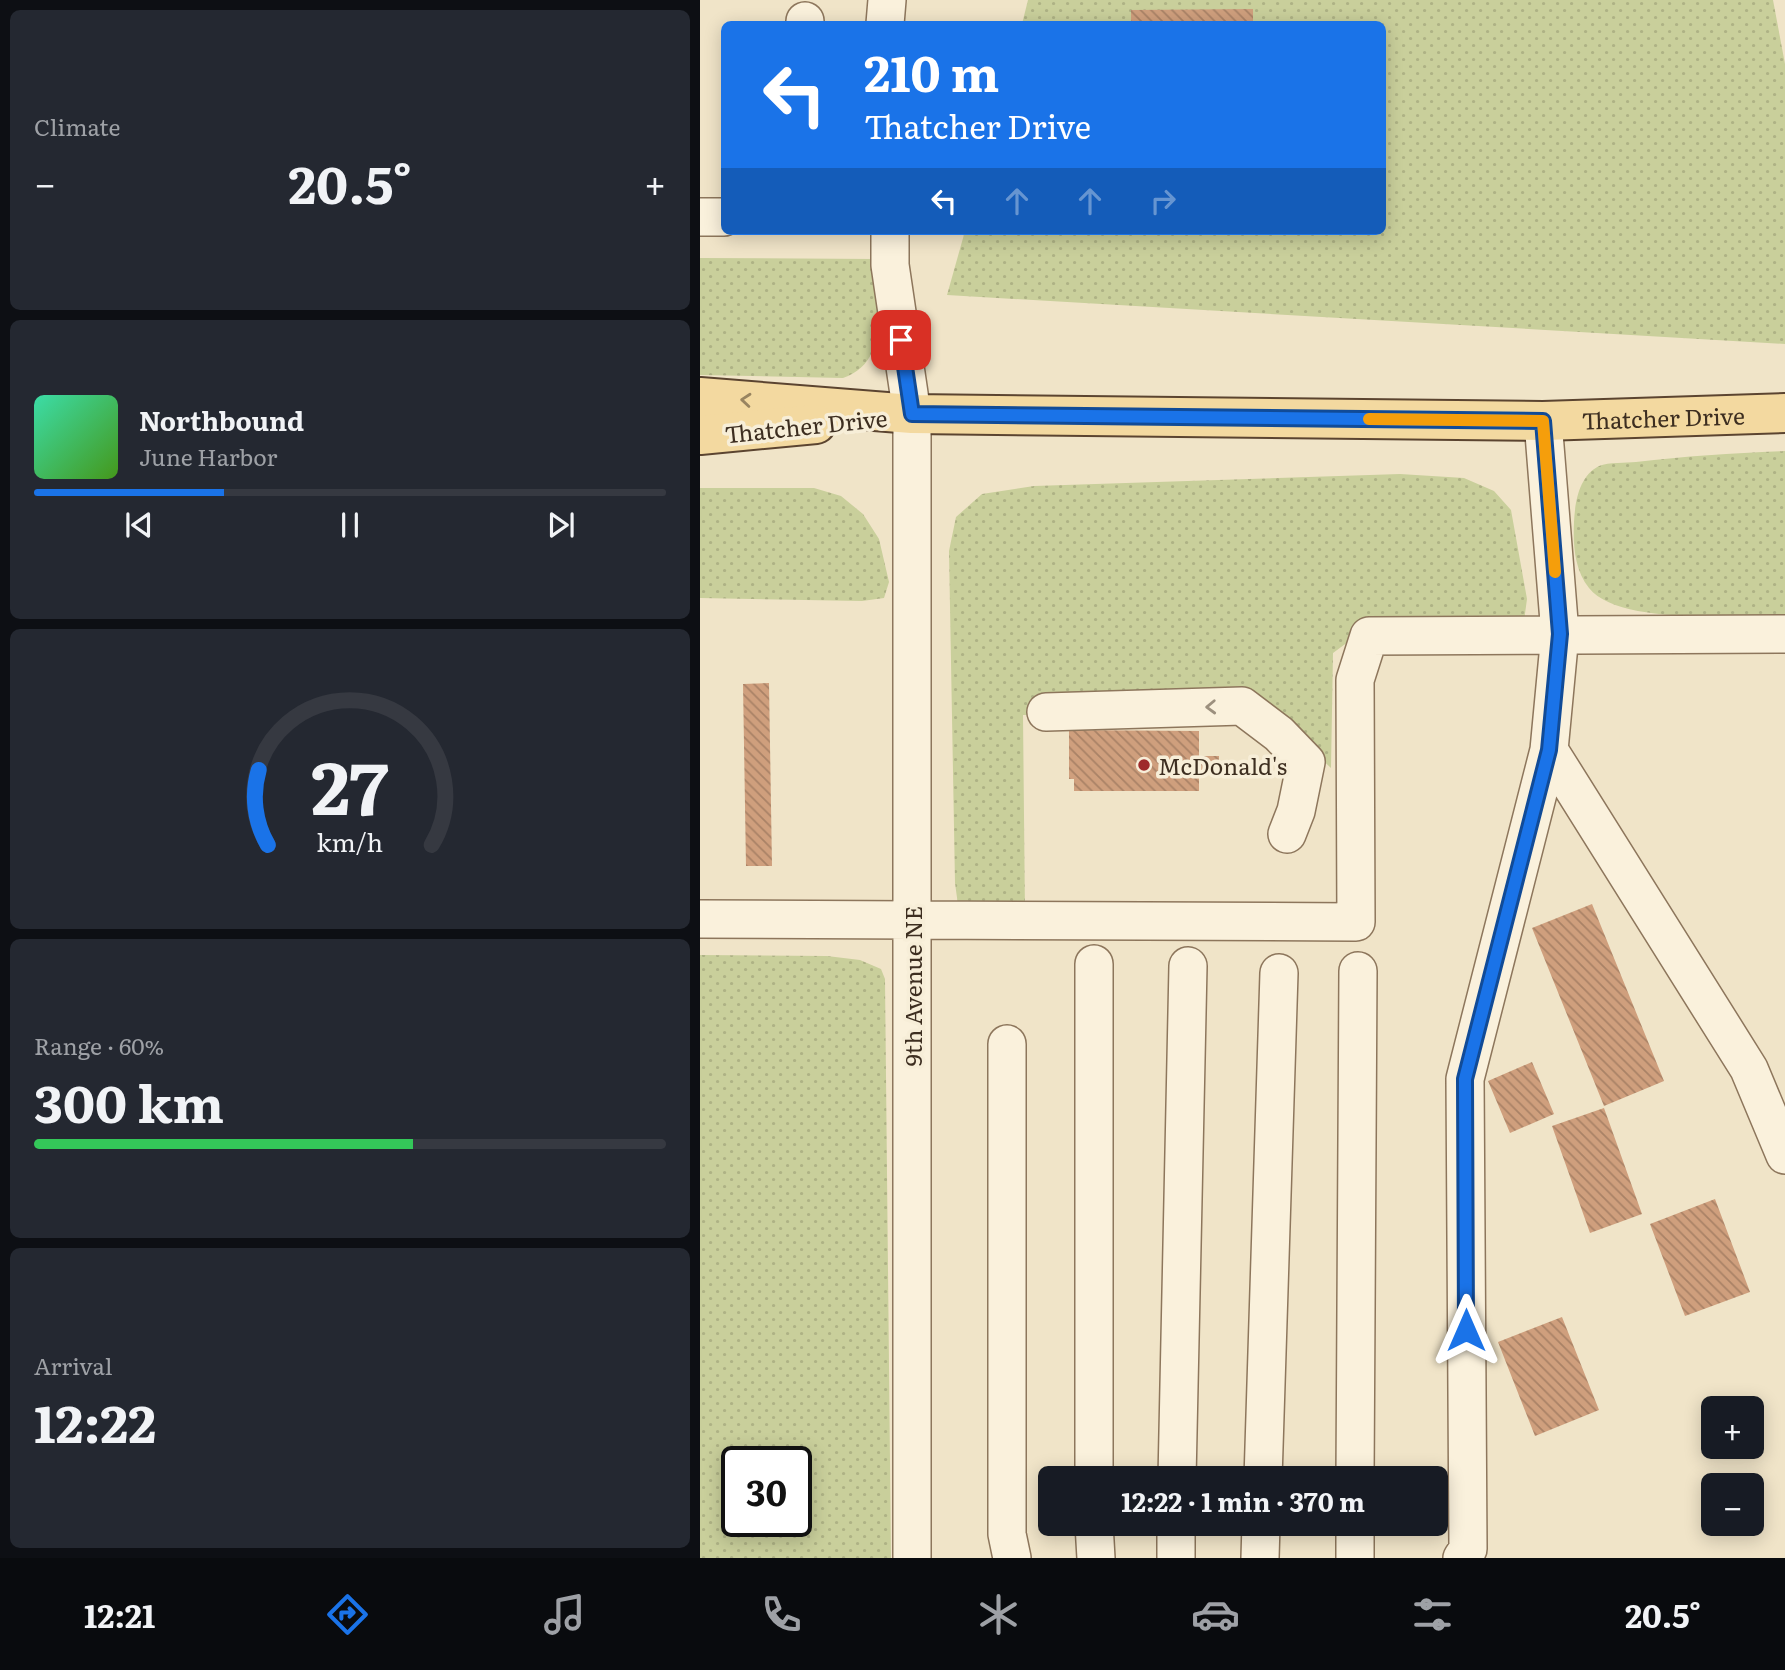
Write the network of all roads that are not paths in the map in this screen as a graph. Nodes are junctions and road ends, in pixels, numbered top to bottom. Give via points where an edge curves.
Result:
1 (887, 0) edge
2 (885, 21) edge
3 (721, 217) edge
4 (700, 218) edge
5 (890, 235) edge
6 (700, 397) edge
7 (1785, 413) edge
8 (912, 414) junction
9 (1543, 421) junction
10 (700, 435) edge
11 (1560, 634) junction
12 (1785, 634) edge
13 (1046, 712) dead end
14 (1549, 750) junction
15 (1291, 822) dead end
16 (700, 919) edge
17 (912, 919) junction
18 (1094, 964) dead end
19 (1188, 966) dead end
20 (1358, 971) dead end
21 (1279, 973) dead end
22 (1007, 1044) dead end
23 (1785, 1155) edge
24 (1094, 1466) edge
25 (1177, 1466) edge
26 (1263, 1466) edge
27 (1355, 1466) edge
28 (1095, 1536) edge
29 (1176, 1536) edge
30 (1261, 1536) edge
31 (1355, 1536) edge
32 (912, 1558) edge
33 (1012, 1558) edge
34 (1096, 1558) edge
35 (1175, 1558) edge
36 (1260, 1558) edge
37 (1355, 1558) edge
38 (1462, 1558) edge

1 - 2 street
3 - 4 street
5 - 8 street, 9th Avenue NE via 890,265
8 -> 6 main road, Thatcher Drive
7 - 9 main road, Thatcher Drive
8 - 9 main road, Thatcher Drive
8 - 10 main road, Thatcher Drive
8 - 17 street, 9th Avenue NE
9 - 11 street
11 - 12 street
11 - 14 street
11 - 17 street via 1369,636 1355,680 1356,922
15 -> 13 street via 1306,762 1242,706
14 - 23 street via 1749,1069
14 - 38 street via 1465,1079 1468,1549
16 - 17 street
17 - 32 street, 9th Avenue NE
18 - 24 street
19 - 25 street
20 - 27 street
21 - 26 street
22 - 33 street via 1007,1534
28 - 34 street
29 - 35 street
30 - 36 street
31 - 37 street

